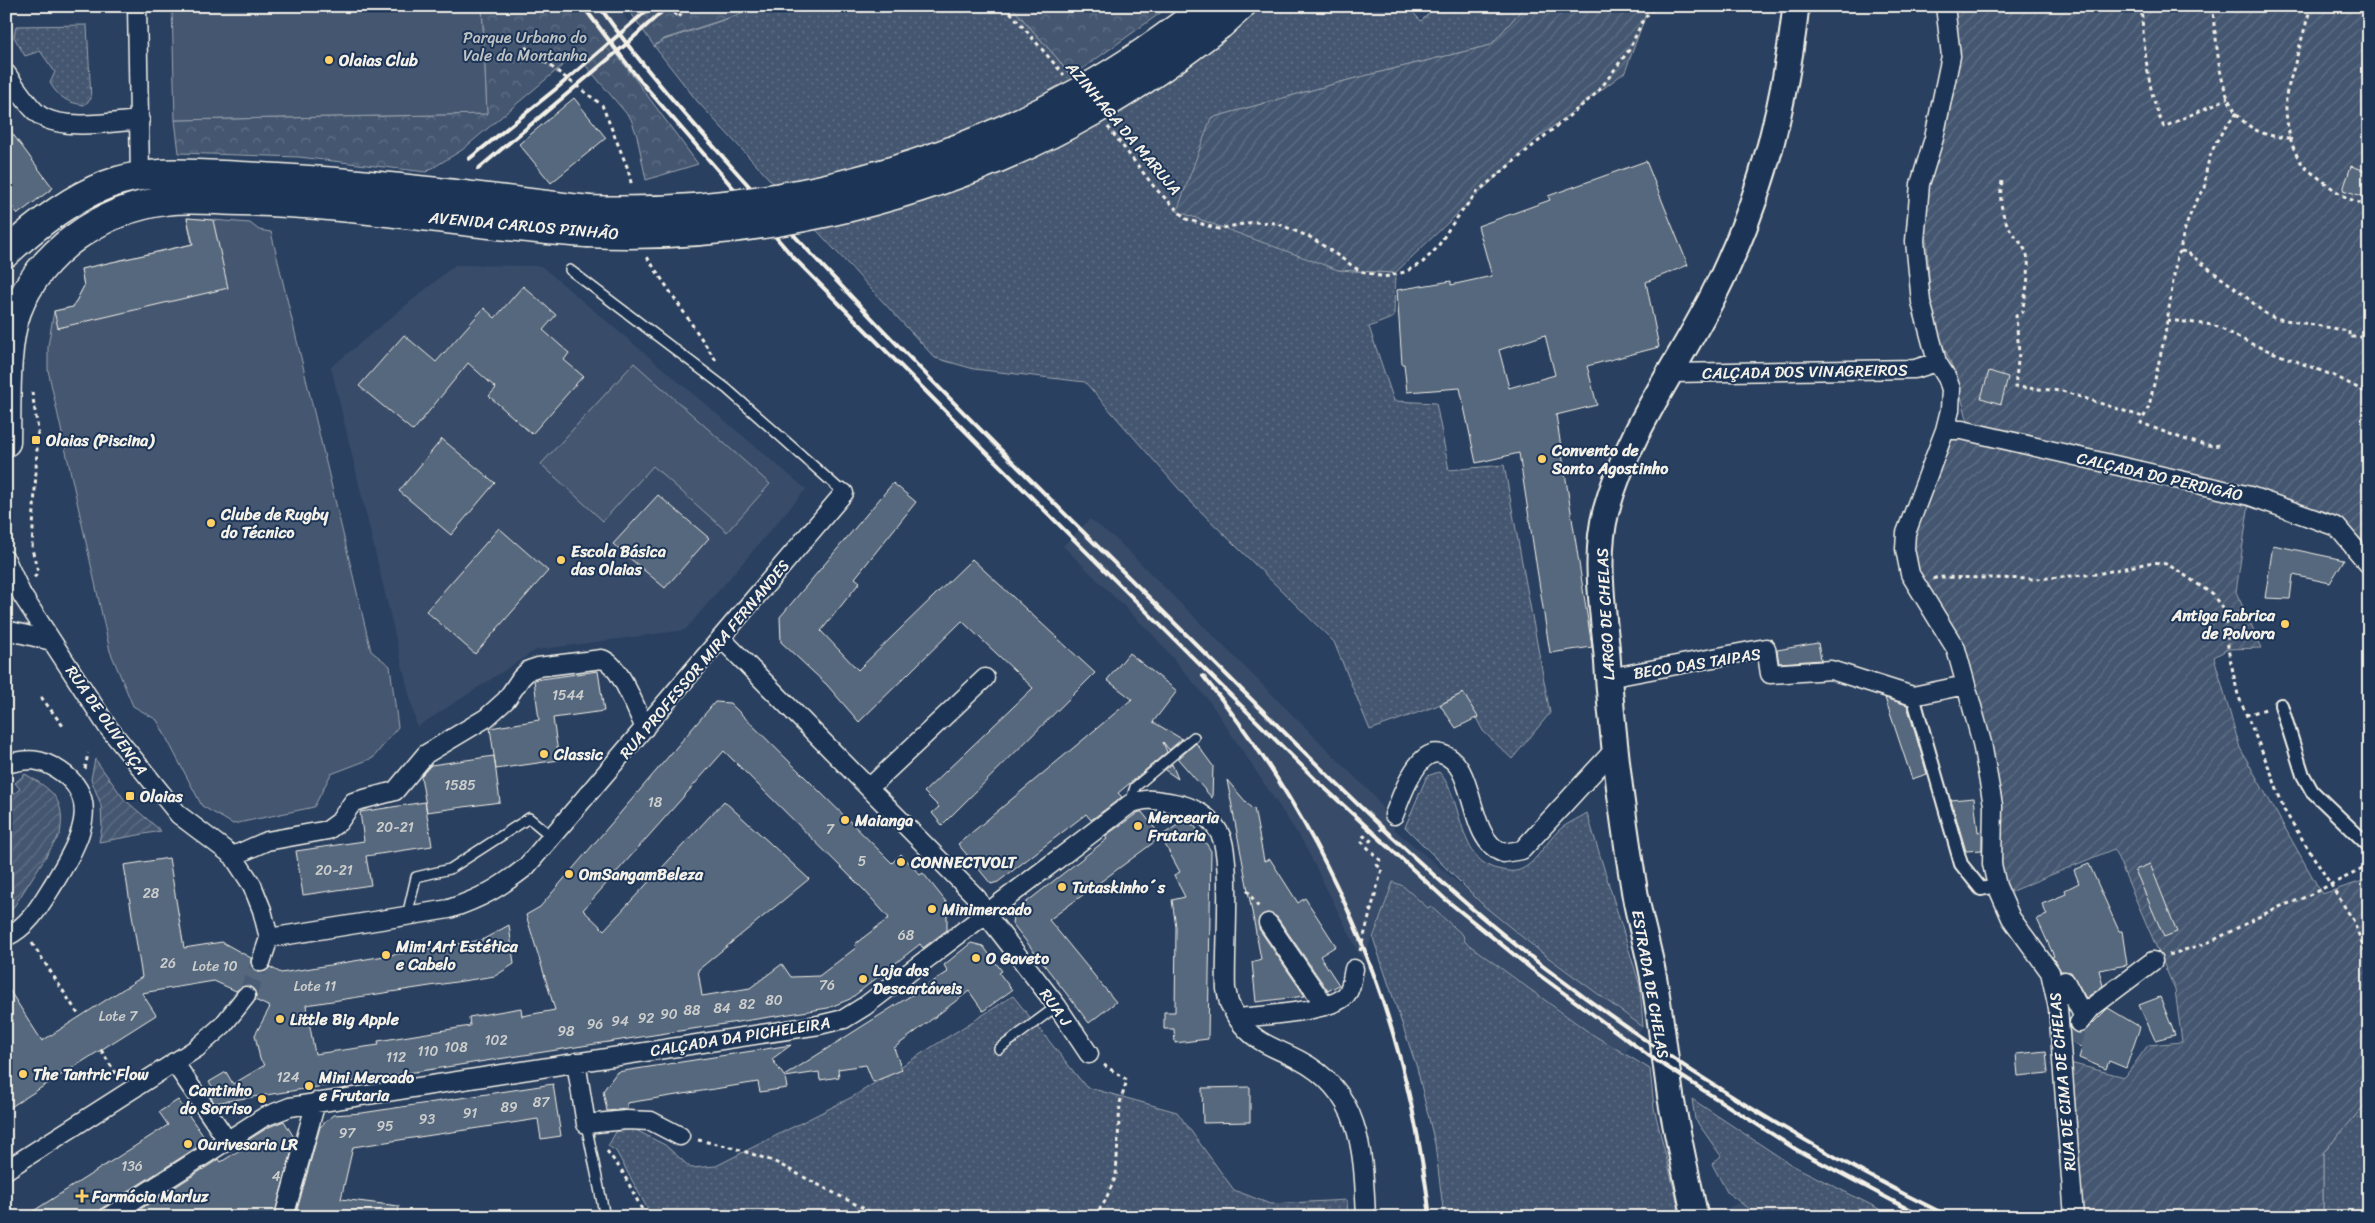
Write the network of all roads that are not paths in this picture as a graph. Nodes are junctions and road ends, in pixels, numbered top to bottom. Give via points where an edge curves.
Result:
1 (137, 6) edge
2 (1241, 6) edge
3 (1796, 6) edge
4 (1945, 6) edge
5 (1211, 13) edge
6 (6, 73) edge
7 (140, 120) junction
8 (140, 176) junction
9 (131, 210) junction
10 (588, 221) junction
11 (6, 253) edge
12 (570, 270) dead end
13 (1937, 362) junction
14 (1672, 373) junction
15 (7, 376) edge
16 (1945, 430) junction
17 (6, 442) edge
18 (844, 493) joint
19 (6, 560) edge
20 (2364, 560) edge
21 (6, 630) edge
22 (721, 638) junction
23 (52, 641) junction
24 (985, 678) dead end
25 (1608, 678) junction
26 (1965, 685) junction
27 (1913, 696) junction
28 (2281, 705) dead end
29 (645, 728) junction
30 (1194, 737) dead end
31 (1614, 750) junction
32 (6, 764) edge
33 (869, 788) junction
34 (1130, 804) junction
35 (1394, 816) road end
36 (552, 837) junction
37 (2369, 846) edge
38 (234, 856) junction
39 (1997, 886) junction
40 (985, 913) junction
41 (407, 916) junction
42 (1268, 922) dead end
43 (14, 932) edge
44 (268, 938) junction
45 (2153, 961) road end
46 (261, 962) tunnel mouth
47 (1354, 969) road end
48 (2065, 981) dead end
49 (246, 996) tunnel mouth
50 (1057, 1006) junction
51 (1325, 1006) junction
52 (1236, 1018) junction
53 (999, 1049) dead end
54 (1089, 1054) road end
55 (174, 1062) junction
56 (576, 1062) junction
57 (316, 1102) junction
58 (586, 1124) junction
59 (680, 1136) road end
60 (227, 1140) junction
61 (6, 1170) edge
62 (108, 1217) edge
63 (284, 1217) edge
64 (604, 1217) edge
65 (1366, 1217) edge
66 (1695, 1217) edge
67 (2074, 1217) edge

1 - 7 street
2 - 5 main road, AVENIDA CARLOS PINHÃO
3 - 14 main road, LARGO DE CHELAS via 1790,61 1778,114 1742,232
4 - 13 street, RUA DE CIMA DE CHELAS via 1951,56 1934,138 1920,184 1915,241 1921,302
5 - 10 main road, AVENIDA CARLOS PINHÃO, bridge via 1065,100 994,135 901,169 834,187 757,202 658,210
6 - 7 street via 32,107 48,121 69,124
7 - 8 street
8 - 9 main road
8 - 10 main road, AVENIDA CARLOS PINHÃO via 180,174 368,184
8 - 11 main road, AVENIDA CARLOS PINHÃO via 107,184 72,201
9 - 10 main road, AVENIDA CARLOS PINHÃO via 167,200 285,202 510,227
9 - 15 main road, AVENIDA CARLOS PINHÃO via 108,218 65,244 47,263 17,312
12 - 18 lane, RUA PROFESSOR MIRA FERNANDES via 727,390
13 - 14 street, CALÇADA DOS VINAGREIROS via 1915,369
13 - 16 street, RUA DE CIMA DE CHELAS via 1951,390
14 - 25 main road, LARGO DE CHELAS via 1622,464 1605,514 1600,551
15 - 17 main road, AVENIDA CARLOS PINHÃO
16 - 20 street, CALÇADA DO PERDIGÃO via 1962,430 2250,496 2337,527
16 - 26 street, RUA DE CIMA DE CHELAS via 1906,533 1906,562 1916,587 1956,649
18 - 22 street, RUA PROFESSOR MIRA FERNANDES
19 - 23 street, RUA DE OLIVENÇA via 22,595
21 - 23 street
22 - 29 street, RUA PROFESSOR MIRA FERNANDES
22 - 33 street, RUA J
23 - 38 street, RUA DE OLIVENÇA via 108,726 179,815
24 - 33 street
25 - 27 street, BECO DAS TAIPAS via 1766,648 1770,674 1831,670
25 - 31 main road, LARGO DE CHELAS
26 - 27 street, BECO DAS TAIPAS
26 - 39 street, RUA DE CIMA DE CHELAS via 1982,743 1993,805 1992,864
27 - 39 street via 1961,864 1981,888
28 - 37 street via 2303,776 2312,791
29 - 36 street, RUA PROFESSOR MIRA FERNANDES
29 - 38 street via 618,672 609,661 602,659 538,667 529,670 506,700 486,718 426,754 395,791 353,802 328,830 267,841
30 - 34 lane via 1135,787
31 - 35 street via 1522,850 1503,852 1488,842 1461,773 1448,755 1427,755 1420,762
31 - 66 main road, ESTRADA DE CHELAS via 1635,897 1654,979 1672,1102
32 - 43 street via 33,759 55,768 74,784 84,809 78,842 30,920
33 - 40 street, RUA J via 977,898
34 - 40 street, CALÇADA DA PICHELEIRA
34 - 52 street, CALÇADA DA PICHELEIRA via 1144,798 1184,804 1208,818 1221,835 1226,859 1226,989
36 - 41 street, RUA PROFESSOR MIRA FERNANDES via 526,867 499,888 449,909
36 - 41 lane via 529,818 450,869 416,877
38 - 44 street, RUA DE OLIVENÇA via 252,885
39 - 67 street, RUA DE CIMA DE CHELAS via 2011,918 2050,972 2067,1050
40 - 50 street, RUA J
40 - 56 street, CALÇADA DA PICHELEIRA via 866,1006 844,1019
41 - 44 street, RUA PROFESSOR MIRA FERNANDES
42 - 51 street
44 - 46 street
45 - 48 street via 2092,1007 2081,1020
47 - 51 street via 1346,994
49 - 55 street via 223,1025 197,1048
50 - 53 lane
50 - 54 street, RUA J
51 - 52 street
52 - 65 street via 1258,1041 1306,1063 1346,1104 1360,1139
55 - 60 street
55 - 61 street
56 - 57 street, CALÇADA DA PICHELEIRA
56 - 58 street
57 - 60 street, CALÇADA DA PICHELEIRA via 272,1113
57 - 63 street
58 - 59 street via 652,1121
58 - 64 lane
60 - 62 street, CALÇADA DA PICHELEIRA

